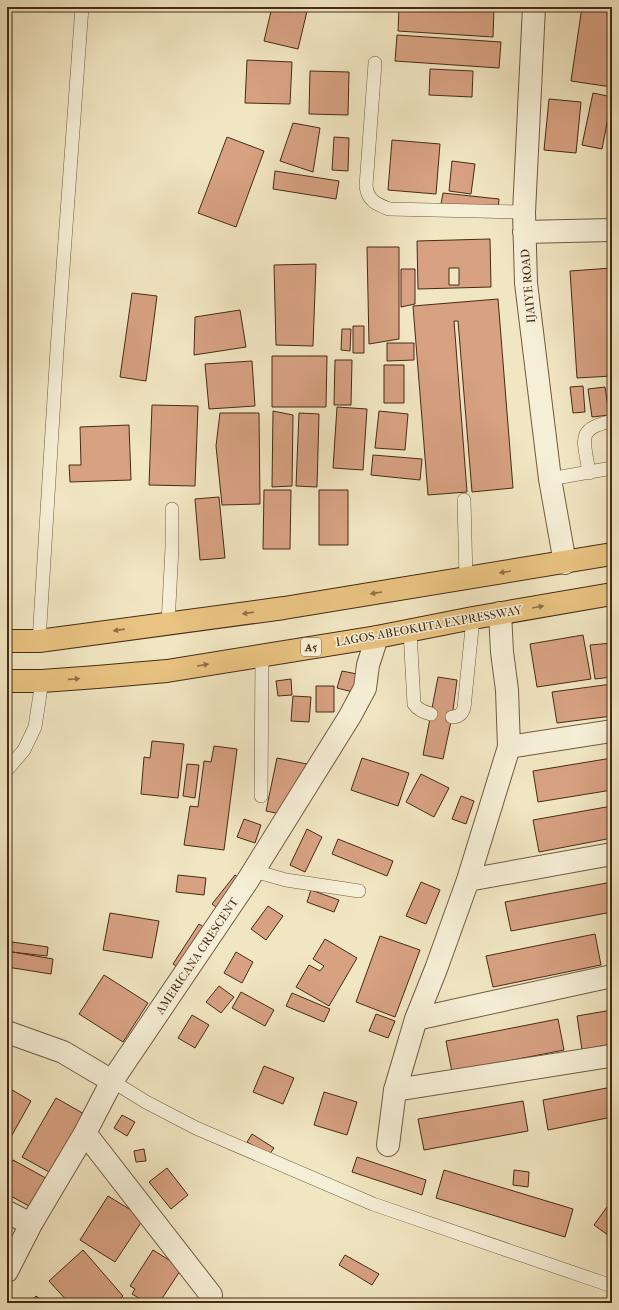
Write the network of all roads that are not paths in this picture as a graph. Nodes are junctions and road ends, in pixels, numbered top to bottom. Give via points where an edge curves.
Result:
1 (82, 7) edge
2 (534, 7) edge
3 (375, 63) dead end
4 (524, 222) junction
5 (612, 230) edge
6 (612, 421) edge
7 (612, 468) edge
8 (589, 473) junction
9 (550, 479) junction
10 (464, 500) dead end
11 (172, 509) dead end
12 (612, 554) edge
13 (565, 563) junction
14 (466, 578) junction
15 (612, 594) edge
16 (500, 613) junction
17 (473, 618) junction
18 (168, 624) junction
19 (410, 631) junction
20 (377, 636) junction
21 (7, 641) edge
22 (39, 641) junction
23 (262, 655) junction
24 (7, 681) edge
25 (42, 681) junction
26 (430, 714) dead end
27 (452, 717) dead end
28 (612, 731) edge
29 (509, 747) junction
30 (7, 770) edge
31 (261, 796) dead end
32 (612, 854) edge
33 (254, 871) junction
34 (468, 880) junction
35 (359, 891) dead end
36 (612, 976) edge
37 (416, 1019) junction
38 (7, 1032) edge
39 (610, 1056) dead end
40 (112, 1081) junction
41 (395, 1090) junction
42 (85, 1133) junction
43 (388, 1145) dead end
44 (7, 1212) edge
45 (32, 1224) junction
46 (7, 1271) edge
47 (612, 1286) edge
48 (211, 1295) dead end

1 - 22 lane
2 - 4 street, IJAIYE ROAD
3 - 4 lane via 366,186 367,195 376,205 389,209
4 - 5 street
4 - 9 street, IJAIYE ROAD via 526,283
6 - 8 lane via 598,424 587,430 584,436
7 - 8 lane
8 - 9 lane
9 - 13 street, IJAIYE ROAD
10 - 14 lane
11 - 18 lane
12 - 13 highway
13 -> 14 highway
14 -> 18 highway
16 -> 15 highway, LAGOS-ABEOKUTA EXPRESSWAY / A5
16 - 17 highway, LAGOS-ABEOKUTA EXPRESSWAY / A5
16 - 29 street
17 - 19 highway, LAGOS-ABEOKUTA EXPRESSWAY / A5
17 - 27 lane via 464,708 460,715
18 -> 22 highway
19 - 20 highway, LAGOS-ABEOKUTA EXPRESSWAY / A5
19 - 26 lane via 414,704
20 - 23 highway, LAGOS-ABEOKUTA EXPRESSWAY / A5
20 - 33 street, AMERICANA CRESCENT via 368,665 365,688
21 - 22 highway
25 -> 23 highway, LAGOS-ABEOKUTA EXPRESSWAY / A5 via 166,670
23 - 31 lane
24 - 25 highway, LAGOS-ABEOKUTA EXPRESSWAY / A5
25 - 30 lane via 35,727 24,750
28 - 29 street
29 - 34 street
32 - 34 street
33 - 35 lane via 286,880
33 - 40 street, AMERICANA CRESCENT
34 - 37 street
36 - 37 street
37 - 41 street
38 - 40 street via 63,1052
39 - 41 street
40 - 42 street, AMERICANA CRESCENT
40 - 47 lane via 196,1128 373,1204
41 - 43 street
42 - 45 street, AMERICANA CRESCENT
42 - 48 street
44 - 45 street
45 - 46 street, AMERICANA CRESCENT

